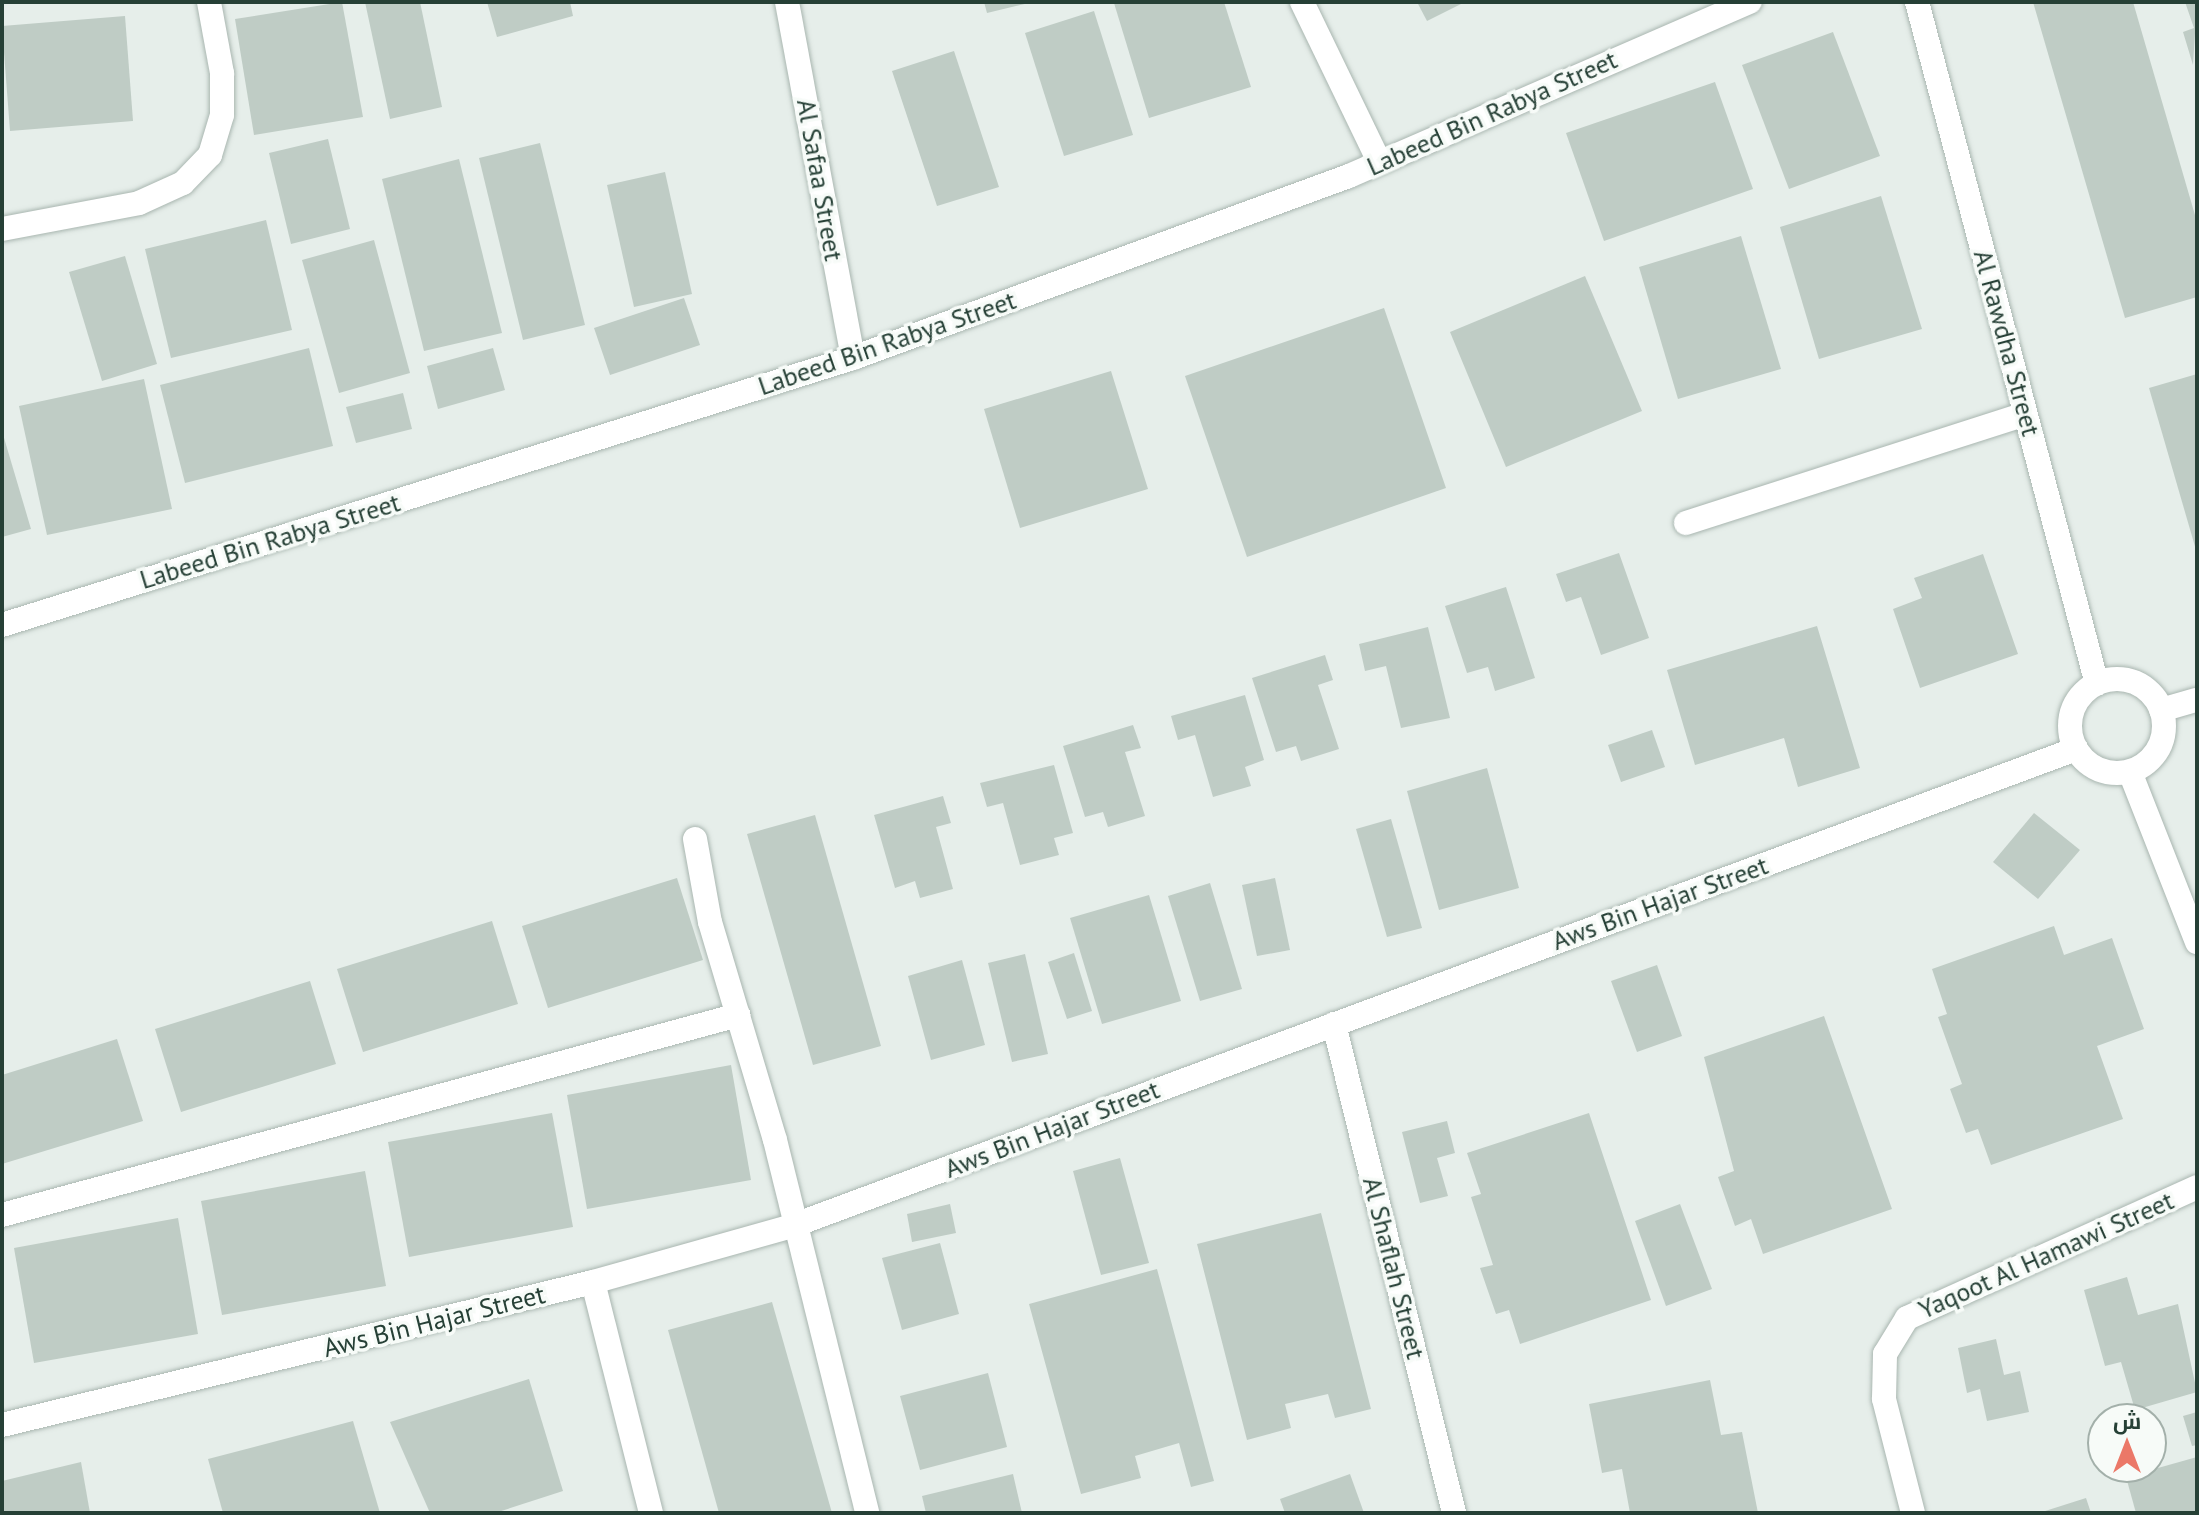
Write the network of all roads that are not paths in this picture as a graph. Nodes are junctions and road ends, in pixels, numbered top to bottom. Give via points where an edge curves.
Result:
1 (209, 2) edge
2 (787, 2) edge
3 (1302, 2) edge
4 (1750, 2) edge
5 (1917, 2) edge
6 (1379, 161) junction
7 (2, 229) edge
8 (853, 358) junction
9 (2025, 414) junction
10 (1686, 523) dead end
11 (2, 625) edge
12 (2097, 684) junction
13 (2197, 700) edge
14 (2161, 710) junction
15 (2076, 749) junction
16 (2130, 772) junction
17 (695, 839) dead end
18 (2197, 942) edge
19 (738, 1015) junction
20 (1334, 1024) junction
21 (2197, 1187) edge
22 (2, 1215) edge
23 (792, 1226) junction
24 (593, 1282) junction
25 (2, 1425) edge
26 (651, 1513) edge
27 (867, 1513) edge
28 (1454, 1513) edge
29 (1913, 1513) edge

1 - 7 street via 222,73 222,115 210,155 183,183 139,203
2 - 8 street, Al Safaa Street
3 - 6 street
4 - 6 street, Labeed Bin Rabya Street
5 - 9 street, Al Rawdha Street
6 - 8 street, Labeed Bin Rabya Street
8 - 11 street, Labeed Bin Rabya Street
9 - 10 street
9 - 12 street, Al Rawdha Street
12 - 14 street via 2127,680
12 - 15 street via 2076,704
13 - 14 street
14 - 16 street via 2155,754
15 - 16 street via 2099,769
15 - 20 street, Aws Bin Hajar Street
16 - 18 street
17 - 19 street
19 - 22 street
19 - 23 street
20 - 23 street, Aws Bin Hajar Street
20 - 28 street, Al Shaflah Street
21 - 29 street, Yaqoot Al Hamawi Street via 1907,1318 1885,1354 1884,1399
23 - 24 street, Aws Bin Hajar Street
23 - 27 street
24 - 25 street, Aws Bin Hajar Street
24 - 26 street

